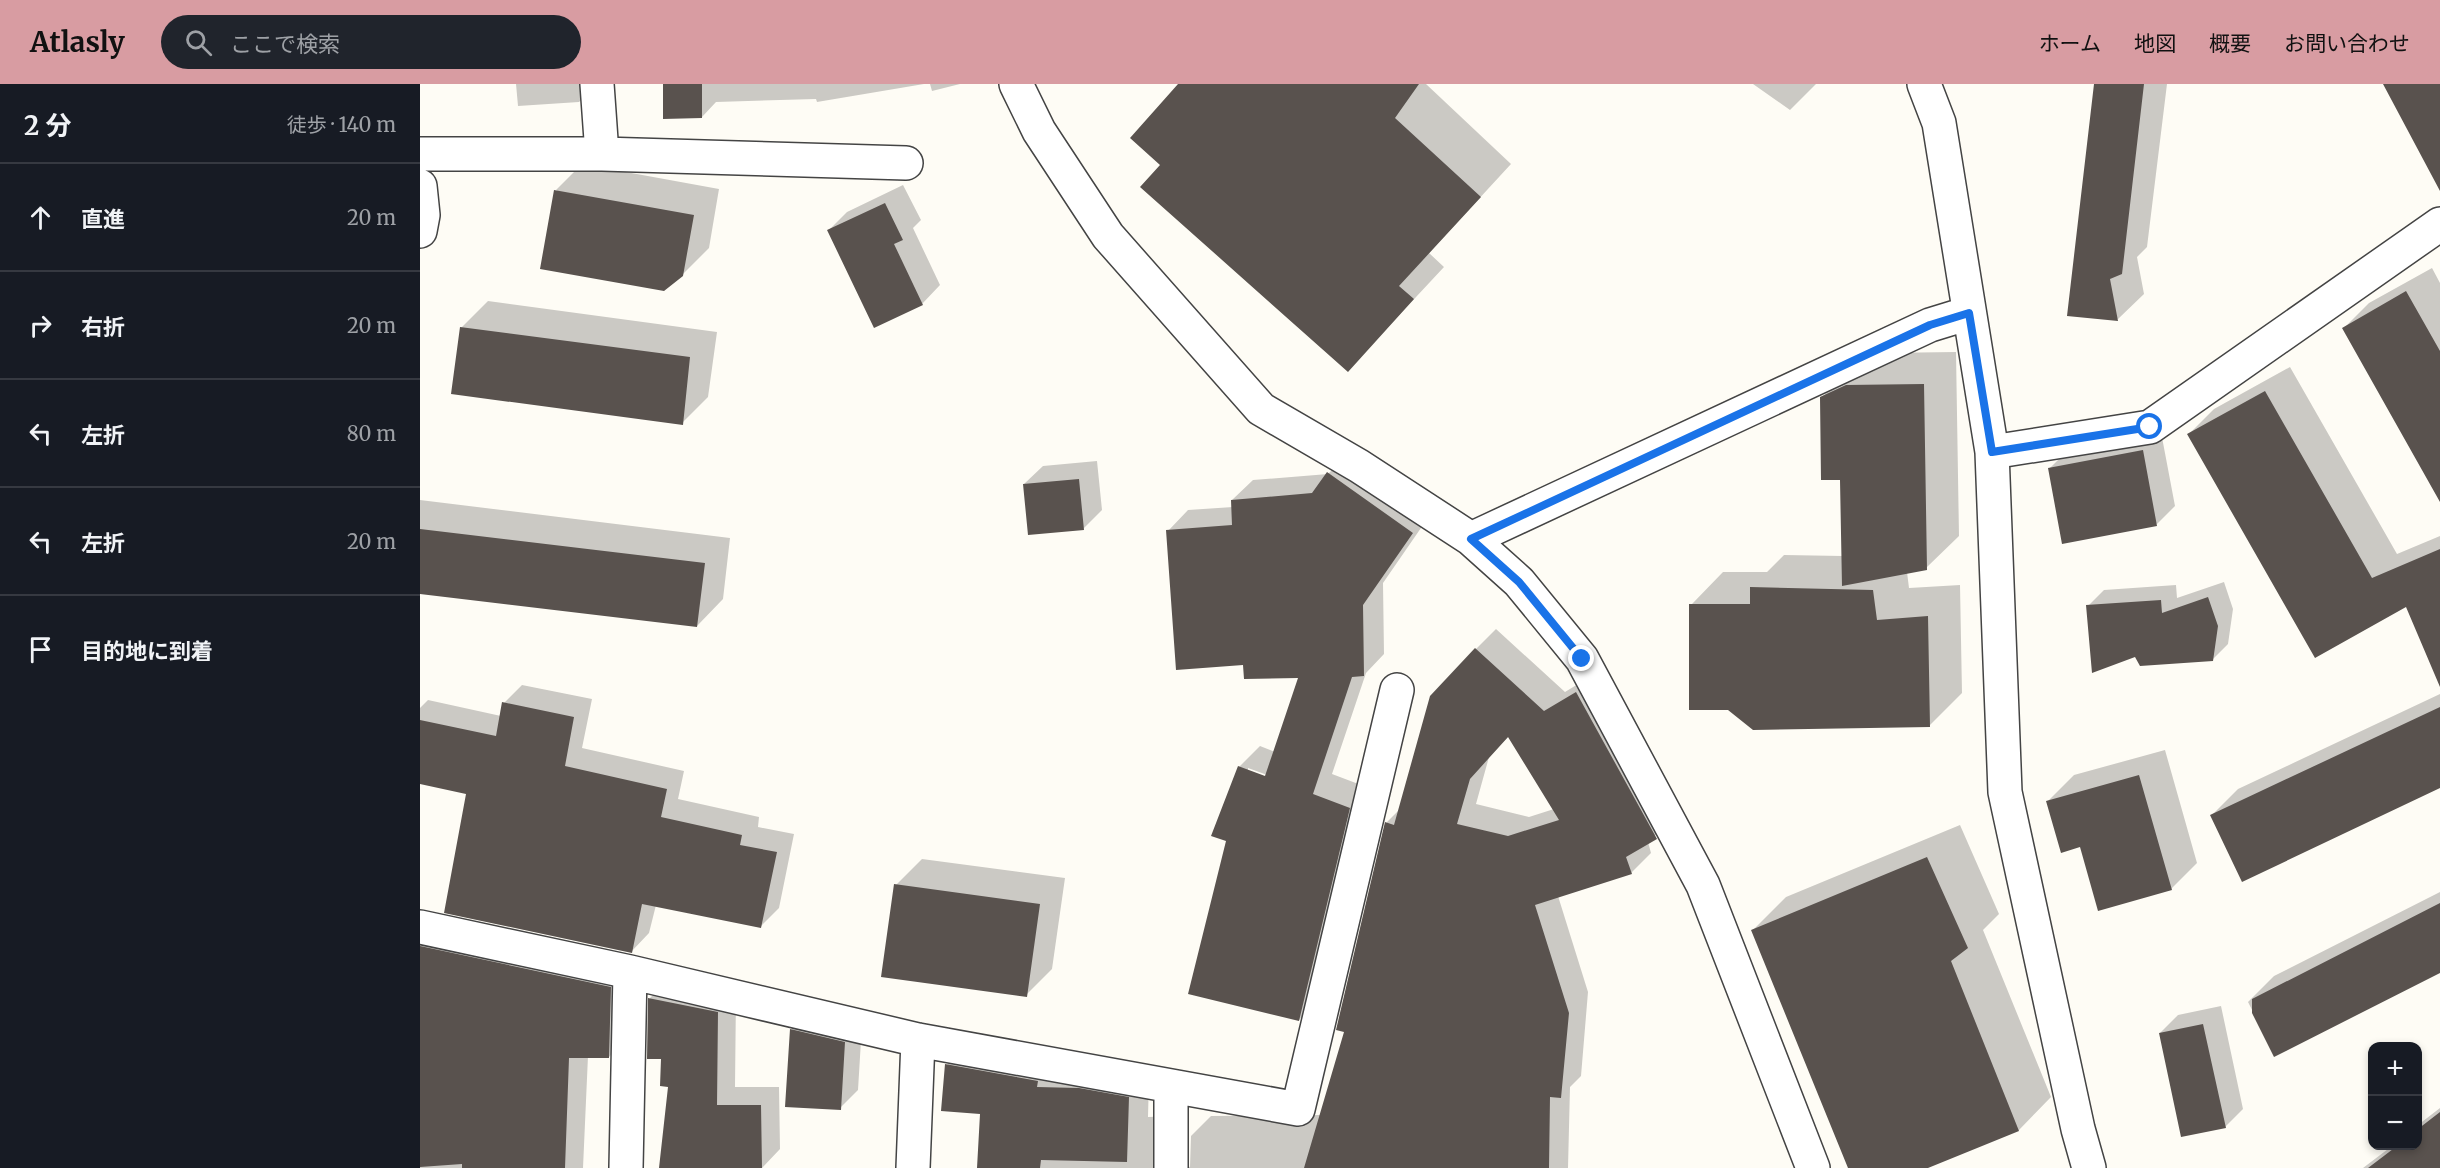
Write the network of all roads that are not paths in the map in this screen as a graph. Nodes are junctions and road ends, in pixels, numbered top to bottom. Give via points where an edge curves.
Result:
1 (597, 84) edge
2 (1016, 84) edge
3 (1924, 84) edge
4 (420, 154) edge
5 (602, 154) junction
6 (906, 163) dead end
7 (420, 186) edge
8 (2440, 224) edge
9 (420, 231) edge
10 (1969, 313) junction
11 (1992, 452) junction
12 (1471, 539) junction
13 (1397, 690) dead end
14 (420, 927) edge
15 (630, 972) junction
16 (918, 1040) junction
17 (1172, 1087) junction
18 (626, 1168) edge
19 (913, 1168) edge
20 (1171, 1168) edge
21 (1813, 1168) edge
22 (2089, 1168) edge

1 - 5 street
2 - 12 street via 1039,131 1108,236 1261,409 1359,466
3 - 10 street via 1938,123
4 - 5 street
5 - 6 street
7 - 9 street
8 - 11 street via 2150,427
10 - 11 street
10 - 12 street via 1930,325
11 - 22 street via 2005,792
12 - 21 street via 1519,582 1582,659 1703,885
13 - 17 street via 1298,1109
14 - 15 street
15 - 16 street
15 - 18 street
16 - 17 street
16 - 19 street
17 - 20 street

